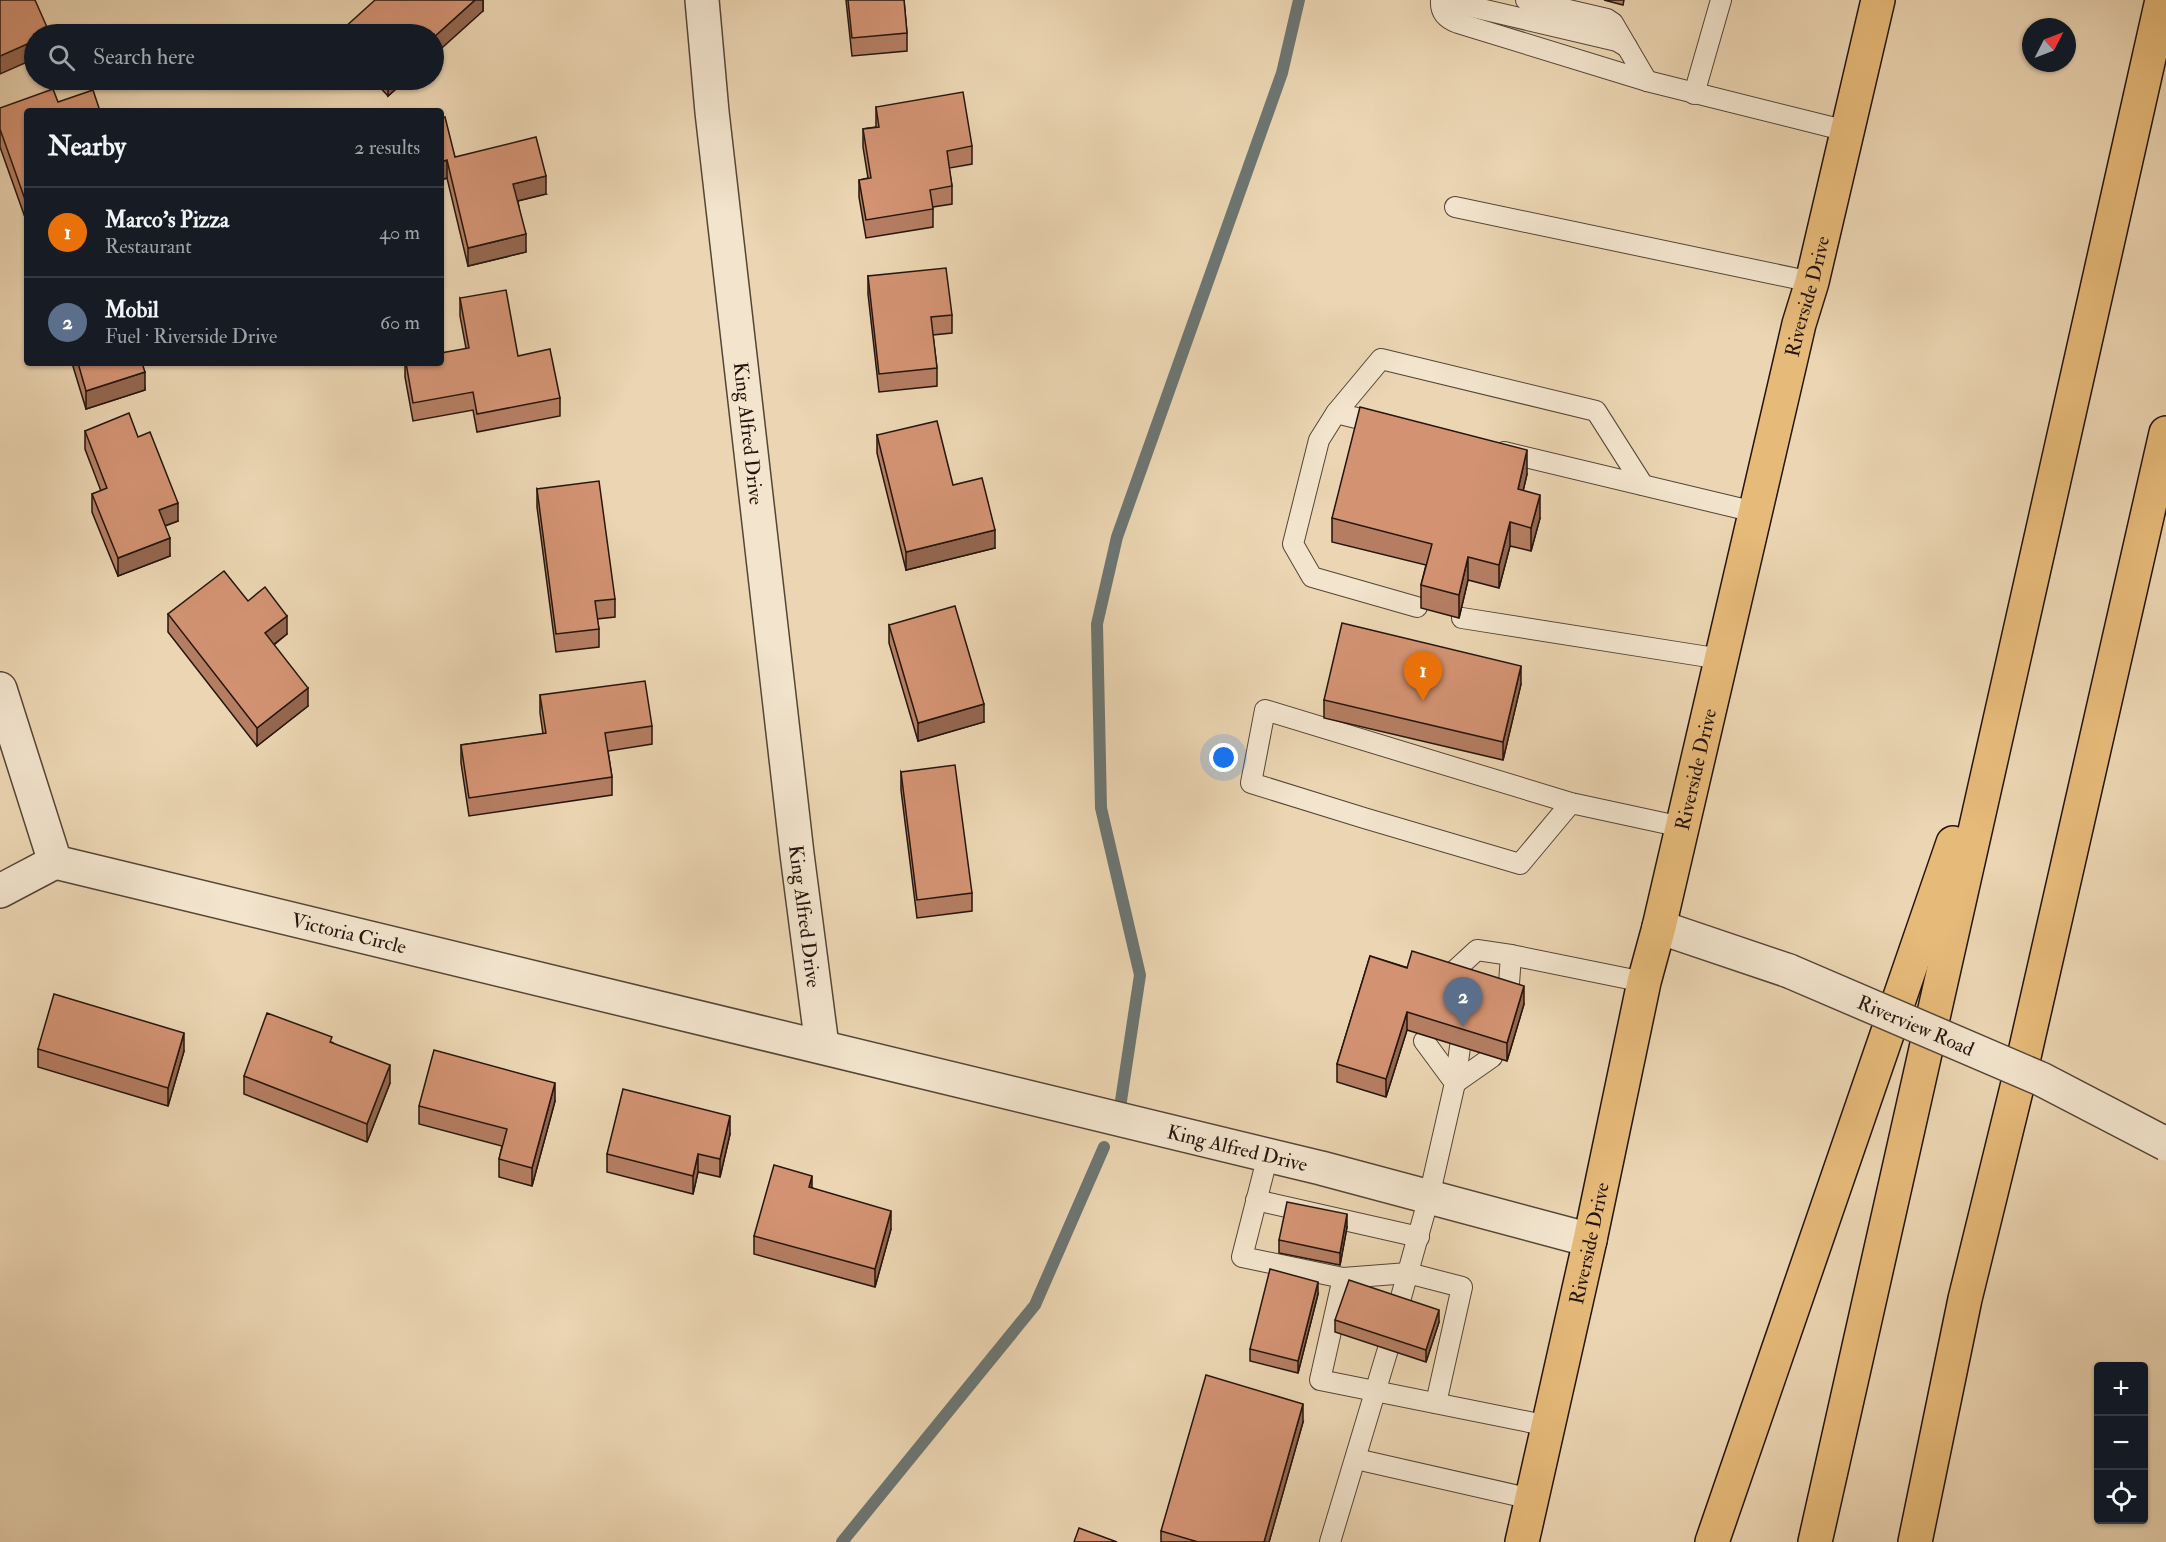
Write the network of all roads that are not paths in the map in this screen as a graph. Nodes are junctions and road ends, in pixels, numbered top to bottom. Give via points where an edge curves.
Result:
1 (702, 0) edge
2 (1441, 0) edge
3 (1455, 0) edge
4 (1526, 0) edge
5 (1721, 0) edge
6 (1878, 0) edge
7 (2162, 0) edge
8 (1627, 47) junction
9 (1647, 81) junction
10 (1694, 94) junction
11 (1847, 131) junction
12 (1455, 207) dead end
13 (1812, 282) junction
14 (1336, 413) junction
15 (1404, 429) edge
16 (2166, 433) edge
17 (1484, 448) edge
18 (1643, 485) junction
19 (1755, 512) junction
20 (1417, 607) dead end
21 (1462, 618) edge
22 (1721, 659) junction
23 (0, 688) edge
24 (2005, 691) junction
25 (1571, 803) junction
26 (1682, 827) junction
27 (55, 862) junction
28 (0, 891) edge
29 (1659, 927) junction
30 (1477, 950) junction
31 (1511, 955) junction
32 (1473, 980) edge
33 (1644, 982) junction
34 (1440, 984) edge
35 (1508, 998) edge
36 (1424, 1041) edge
37 (822, 1046) junction
38 (1460, 1047) edge
39 (1492, 1057) edge
40 (1455, 1083) junction
41 (2166, 1144) edge
42 (1268, 1155) junction
43 (1429, 1197) junction
44 (1256, 1200) junction
45 (1419, 1237) junction
46 (1590, 1240) junction
47 (1408, 1273) junction
48 (1343, 1278) junction
49 (1398, 1308) edge
50 (1388, 1349) edge
51 (1375, 1391) junction
52 (1436, 1403) junction
53 (1549, 1426) junction
54 (1356, 1459) junction
55 (1532, 1499) junction
56 (1330, 1542) edge
57 (1522, 1542) edge
58 (1712, 1542) edge
59 (1815, 1542) edge
60 (1915, 1542) edge

1 - 37 street, King Alfred Drive via 795,843
2 - 9 lane via 1441,9 1452,21
3 - 8 lane via 1545,26 1617,41
4 - 8 lane via 1607,19
5 - 10 lane
6 - 11 main road, Riverside Drive
7 - 24 main road
8 - 9 lane
9 - 10 lane
10 - 11 lane
11 - 13 main road, Riverside Drive
12 - 13 lane
13 - 19 main road, Riverside Drive
14 - 15 lane
14 - 18 lane via 1381,359 1596,411
14 - 20 lane via 1319,440 1293,544 1312,577
16 - 60 main road via 1965,1299
17 - 18 lane
18 - 19 lane
19 - 22 main road, Riverside Drive
21 - 22 lane
22 - 26 main road, Riverside Drive
23 - 27 street
24 - 58 main road
24 - 59 main road
25 - 25 lane via 1520,864 1251,783 1265,710
25 - 26 lane
26 - 29 main road, Riverside Drive
27 - 28 street
27 - 37 street, Victoria Circle
29 - 33 main road, Riverside Drive
29 - 41 street, Riverview Road, bridge via 1788,971 2042,1079
30 - 31 lane
30 - 32 lane
30 - 34 lane
31 - 33 lane
31 - 35 lane
33 - 46 main road, Riverside Drive
36 - 40 lane
37 - 42 street, King Alfred Drive
38 - 40 lane
39 - 40 lane
40 - 43 lane
42 - 43 street, King Alfred Drive
42 - 44 lane
43 - 45 lane
43 - 46 street, King Alfred Drive
44 - 45 lane
44 - 48 lane via 1242,1257
45 - 47 lane
46 - 53 main road, Riverside Drive
47 - 48 lane
47 - 49 lane
47 - 52 lane via 1462,1287
48 - 51 lane via 1320,1380
50 - 51 lane
51 - 52 lane
51 - 54 lane
52 - 53 lane
53 - 55 main road, Riverside Drive
54 - 55 lane
54 - 56 lane
55 - 57 main road, Riverside Drive

